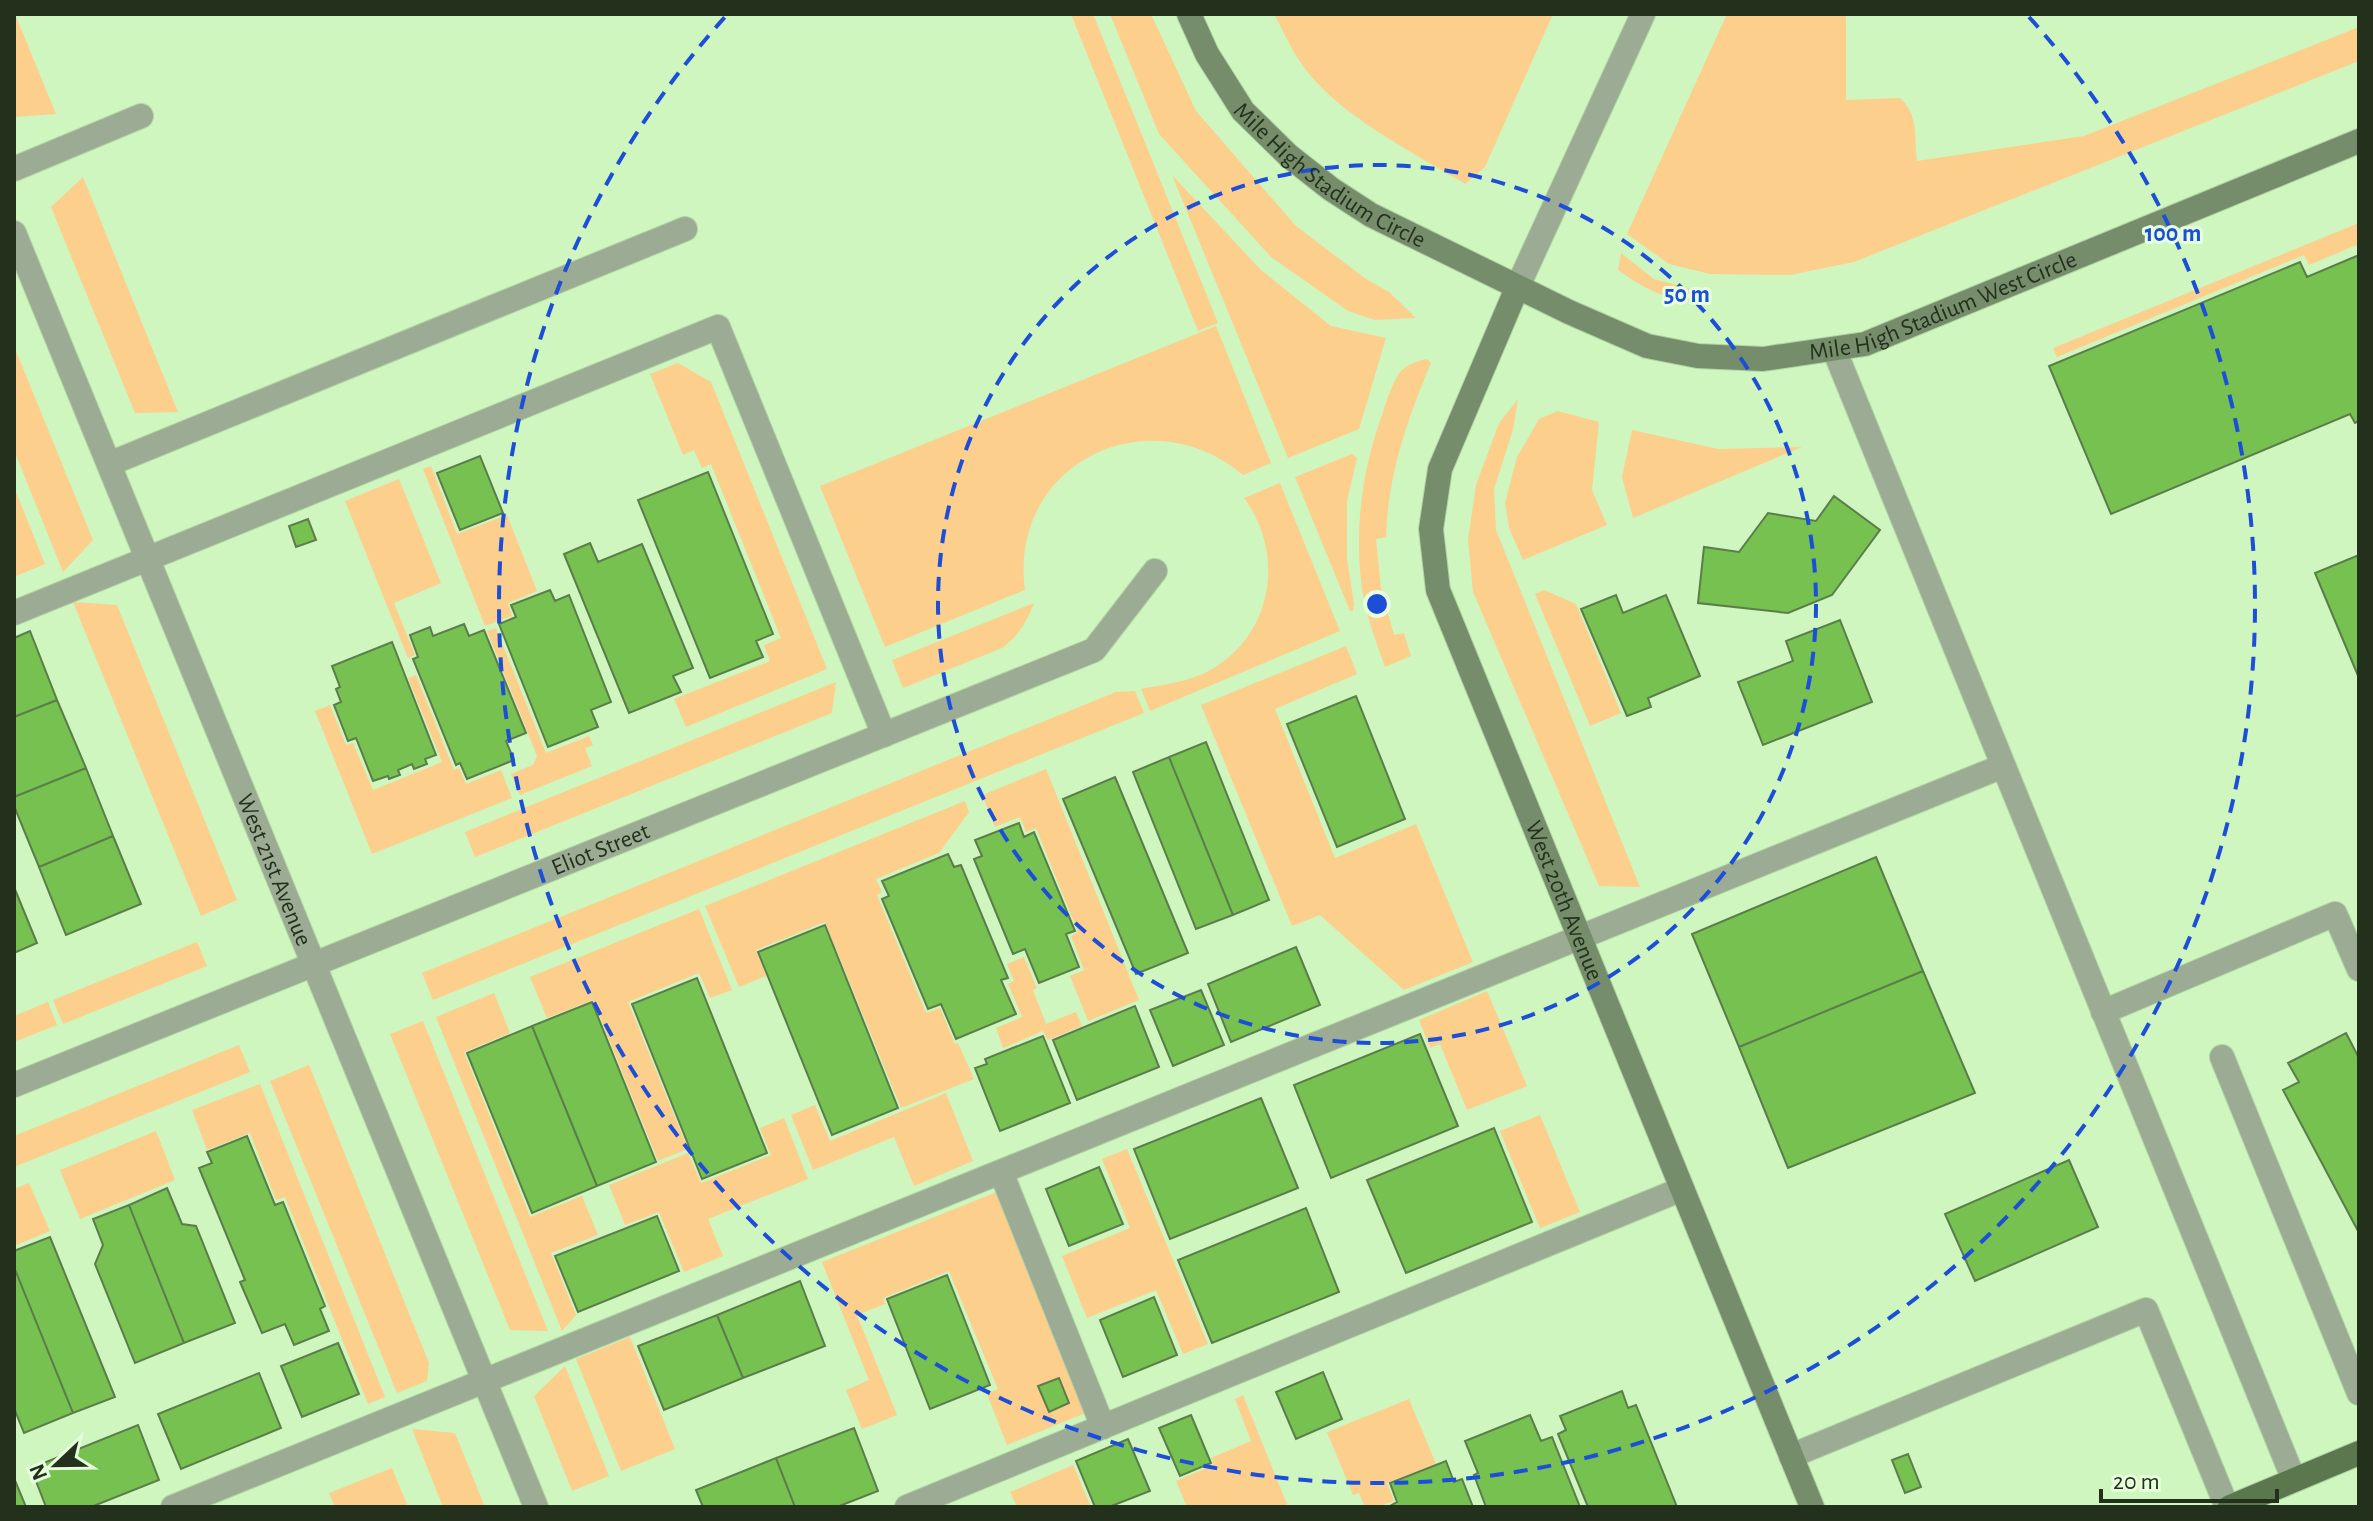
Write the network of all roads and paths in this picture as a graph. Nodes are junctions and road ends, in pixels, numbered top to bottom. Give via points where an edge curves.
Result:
1 (1189, 14) edge
2 (1643, 14) edge
3 (141, 116) dead end
4 (2359, 141) edge
5 (14, 169) edge
6 (685, 229) dead end
7 (14, 233) edge
8 (1517, 288) junction
9 (1834, 349) junction
10 (109, 464) junction
11 (147, 558) junction
12 (1155, 571) dead end
13 (14, 613) edge
14 (884, 735) junction
15 (2003, 766) junction
16 (1579, 938) junction
17 (313, 964) junction
18 (2359, 969) edge
19 (2103, 1012) junction
20 (2222, 1057) dead end
21 (14, 1085) edge
22 (1001, 1172) junction
23 (1682, 1189) junction
24 (484, 1381) junction
25 (2359, 1393) edge
26 (1103, 1427) junction
27 (2359, 1453) edge
28 (1791, 1456) junction
29 (2294, 1480) junction
30 (173, 1507) edge
31 (536, 1507) edge
32 (907, 1507) edge
33 (1812, 1507) edge
34 (2228, 1507) edge

1 - 8 street, Mile High Stadium Circle via 1243,111 1289,156 1371,215
2 - 8 street
3 - 5 street
4 - 9 street, Mile High Stadium West Circle via 1865,344
6 - 10 street
7 - 10 street, West 21st Avenue
8 - 9 street, Mile High Stadium West Circle via 1647,346 1698,356 1763,359
8 - 16 street, West 20th Avenue via 1440,469 1431,529 1438,590
9 - 15 street
10 - 11 street, West 21st Avenue
11 - 13 street
11 - 14 street via 718,327
11 - 17 street, West 21st Avenue
12 - 14 street, Eliot Street via 1094,650
14 - 17 street, Eliot Street
15 - 16 street
15 - 19 street
16 - 22 street
16 - 23 street, West 20th Avenue
17 - 21 street, Eliot Street
17 - 24 street, West 21st Avenue
18 - 19 street via 2335,914
19 - 29 street
20 - 25 street
22 - 24 street
22 - 26 street
23 - 26 street
23 - 28 street, West 20th Avenue
24 - 30 street
24 - 31 street, West 21st Avenue
26 - 32 street
27 - 29 main road
28 - 33 street, West 20th Avenue
28 - 34 street via 2146,1310
29 - 34 main road

